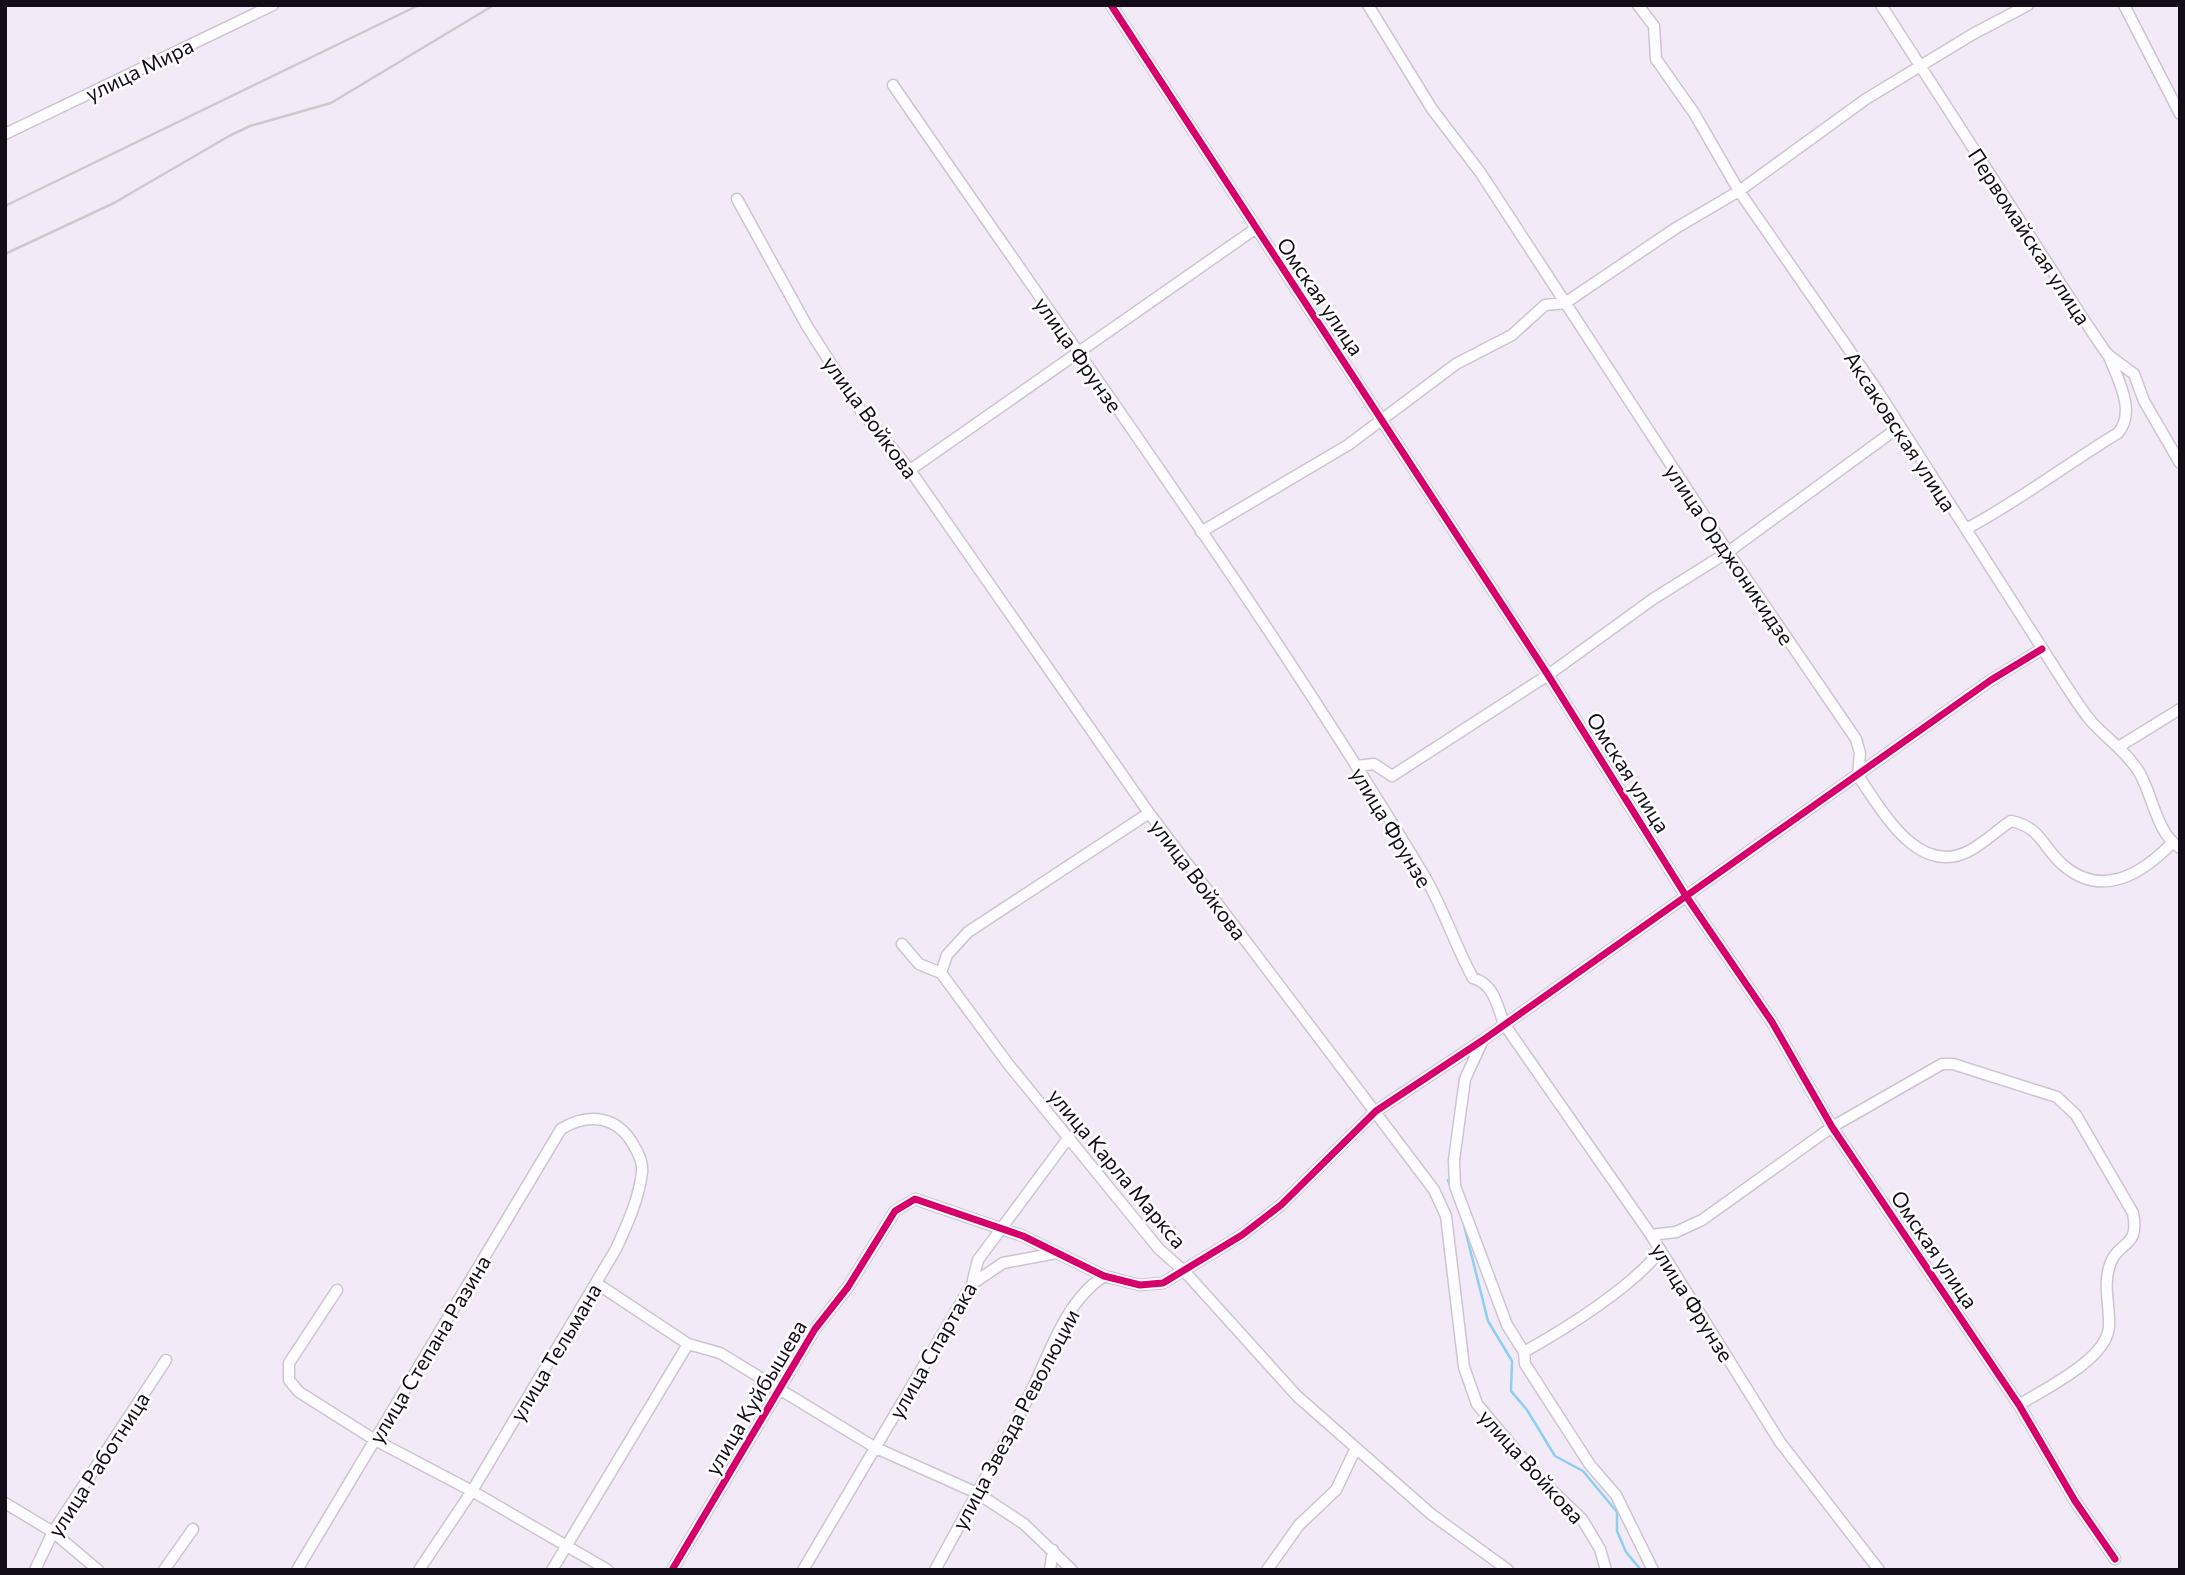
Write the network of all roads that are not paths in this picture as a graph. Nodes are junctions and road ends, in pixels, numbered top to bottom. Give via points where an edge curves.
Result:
1 (243, 5) edge
2 (273, 5) edge
3 (1111, 5) edge
4 (1368, 5) edge
5 (1638, 5) edge
6 (1881, 5) edge
7 (2028, 5) edge
8 (2124, 5) edge
9 (242, 19) junction
10 (1920, 66) junction
11 (893, 85) dead end
12 (2180, 114) edge
13 (5, 134) edge
14 (1740, 191) junction
15 (737, 200) dead end
16 (1255, 229) junction
17 (1565, 303) junction
18 (1076, 352) junction
19 (2107, 354) junction
20 (1381, 418) junction
21 (1899, 427) junction
22 (2180, 463) edge
23 (910, 470) junction
24 (1966, 529) junction
25 (1201, 532) junction
26 (1728, 552) junction
27 (2042, 649) junction
28 (1548, 675) junction
29 (2180, 709) edge
30 (2120, 746) junction
31 (1356, 766) junction
32 (1858, 776) junction
33 (1149, 813) junction
34 (2176, 845) edge
35 (1686, 896) junction
36 (902, 944) dead end
37 (941, 973) junction
38 (1504, 1024) junction
39 (1483, 1040) junction
40 (1377, 1111) junction
41 (1832, 1126) junction
42 (561, 1129) joint
43 (1069, 1137) junction
44 (1001, 1230) junction
45 (1651, 1235) junction
46 (1660, 1251) junction
47 (1056, 1252) junction
48 (1185, 1272) junction
49 (1104, 1276) junction
50 (596, 1283) junction
51 (972, 1284) junction
52 (337, 1290) dead end
53 (688, 1344) junction
54 (1524, 1352) junction
55 (166, 1360) dead end
56 (780, 1387) junction
57 (2019, 1405) junction
58 (375, 1440) junction
59 (876, 1448) junction
60 (1355, 1450) junction
61 (472, 1491) junction
62 (977, 1493) junction
63 (5, 1503) edge
64 (193, 1529) dead end
65 (52, 1532) junction
66 (566, 1544) junction
67 (1053, 1550) junction
68 (2115, 1559) dead end
69 (35, 1570) edge
70 (98, 1570) edge
71 (164, 1570) edge
72 (297, 1570) edge
73 (419, 1570) edge
74 (552, 1570) edge
75 (608, 1570) edge
76 (672, 1570) edge
77 (803, 1570) edge
78 (935, 1570) edge
79 (1049, 1570) edge
80 (1072, 1570) edge
81 (1266, 1570) edge
82 (1508, 1570) edge
83 (1606, 1570) edge
84 (1653, 1570) edge
85 (1879, 1570) edge

1 - 9 street
2 - 9 street, улица Мира
3 - 16 street, Омская улица
4 - 17 street, улица Орджоникидзе via 1432,109 1480,172
5 - 14 street, Аксаковская улица via 1654,26 1656,60
6 - 10 street, Первомайская улица
7 - 10 street
8 - 12 street
9 - 13 street, улица Мира
10 - 14 street via 1866,99
10 - 19 street, Первомайская улица
11 - 18 street, улица Фрунзе
14 - 17 street
14 - 21 street, Аксаковская улица
15 - 23 street, улица Войкова via 861,411
16 - 18 street
16 - 20 street, Омская улица
17 - 20 street via 1545,305 1511,335 1456,364
17 - 26 street, улица Орджоникидзе
18 - 23 street
18 - 25 street, улица Фрунзе
19 - 22 street, Первомайская улица via 2134,374 2144,401
19 - 24 street via 2123,393 2125,425 2002,510
20 - 25 street via 1348,445
20 - 28 street, Омская улица
21 - 24 street, Аксаковская улица
21 - 26 street
23 - 33 street, улица Войкова
24 - 27 street, Аксаковская улица
25 - 31 street, улица Фрунзе
26 - 28 street via 1653,599
26 - 32 street, улица Орджоникидзе via 1856,740
27 - 30 street, Аксаковская улица via 2091,720
27 - 32 street
28 - 31 street via 1392,776 1374,764
28 - 35 street, Омская улица
29 - 30 street
30 - 34 street, Аксаковская улица
31 - 38 street, улица Фрунзе via 1424,875 1473,978 1490,988
32 - 34 street via 1901,835 1933,854 1967,852 2011,821 2028,825 2064,866 2094,882 2113,883
32 - 35 street
33 - 37 street via 968,932 947,955
33 - 40 street, улица Войкова
35 - 38 street
35 - 41 street, Омская улица via 1772,1022
36 - 37 street, улица Карла Маркса via 919,964
37 - 43 street, улица Карла Маркса
38 - 39 street
38 - 45 street, улица Фрунзе
39 - 40 street
39 - 54 street, улица Войкова via 1465,1079 1455,1186 1507,1325
40 - 48 street via 1281,1205
40 - 83 street, улица Войкова via 1434,1190 1446,1216 1464,1367 1476,1404 1538,1477 1582,1519 1600,1549
41 - 45 street via 1702,1220 1676,1232
41 - 57 street, Омская улица
41 - 57 street via 1942,1064 2057,1097 2076,1115 2133,1213 2136,1226 2127,1246 2112,1259 2105,1281 2109,1328 2104,1345
42 - 50 street, улица Тельмана via 576,1119 593,1117 617,1125 639,1155 642,1170 630,1217
42 - 58 street, улица Степана Разина
43 - 44 street, улица Спартака
43 - 48 street, улица Карла Маркса via 1158,1249
44 - 47 street
44 - 51 street, улица Спартака via 978,1260
44 - 56 street, улица Куйбышева via 915,1199 895,1211
45 - 46 street, улица Фрунзе
46 - 54 street via 1647,1268
46 - 85 street, улица Фрунзе via 1780,1442
47 - 49 street
47 - 51 street via 1003,1263
48 - 49 street via 1163,1283 1140,1286
48 - 60 street, улица Карла Маркса via 1266,1364
49 - 62 street, улица Звезда Революции via 1075,1303
50 - 53 street
50 - 61 street, улица Тельмана
51 - 59 street, улица Спартака
52 - 58 street via 289,1363 289,1380 313,1402
53 - 56 street via 720,1353
53 - 66 street
54 - 84 street, улица Войкова via 1525,1364 1558,1417 1616,1495
55 - 65 street, улица Работница
56 - 59 street
56 - 76 street, улица Куйбышева
57 - 68 street, Омская улица
58 - 61 street
58 - 72 street, улица Степана Разина
59 - 62 street
59 - 77 street, улица Спартака
60 - 81 street via 1336,1490 1299,1525
60 - 82 street, улица Карла Маркса
61 - 66 street
61 - 73 street, улица Тельмана
62 - 67 street
62 - 78 street, улица Звезда Революции
63 - 65 street
64 - 71 street
65 - 69 street, улица Работница
65 - 70 street
66 - 74 street
66 - 75 street
67 - 79 street
67 - 80 street

